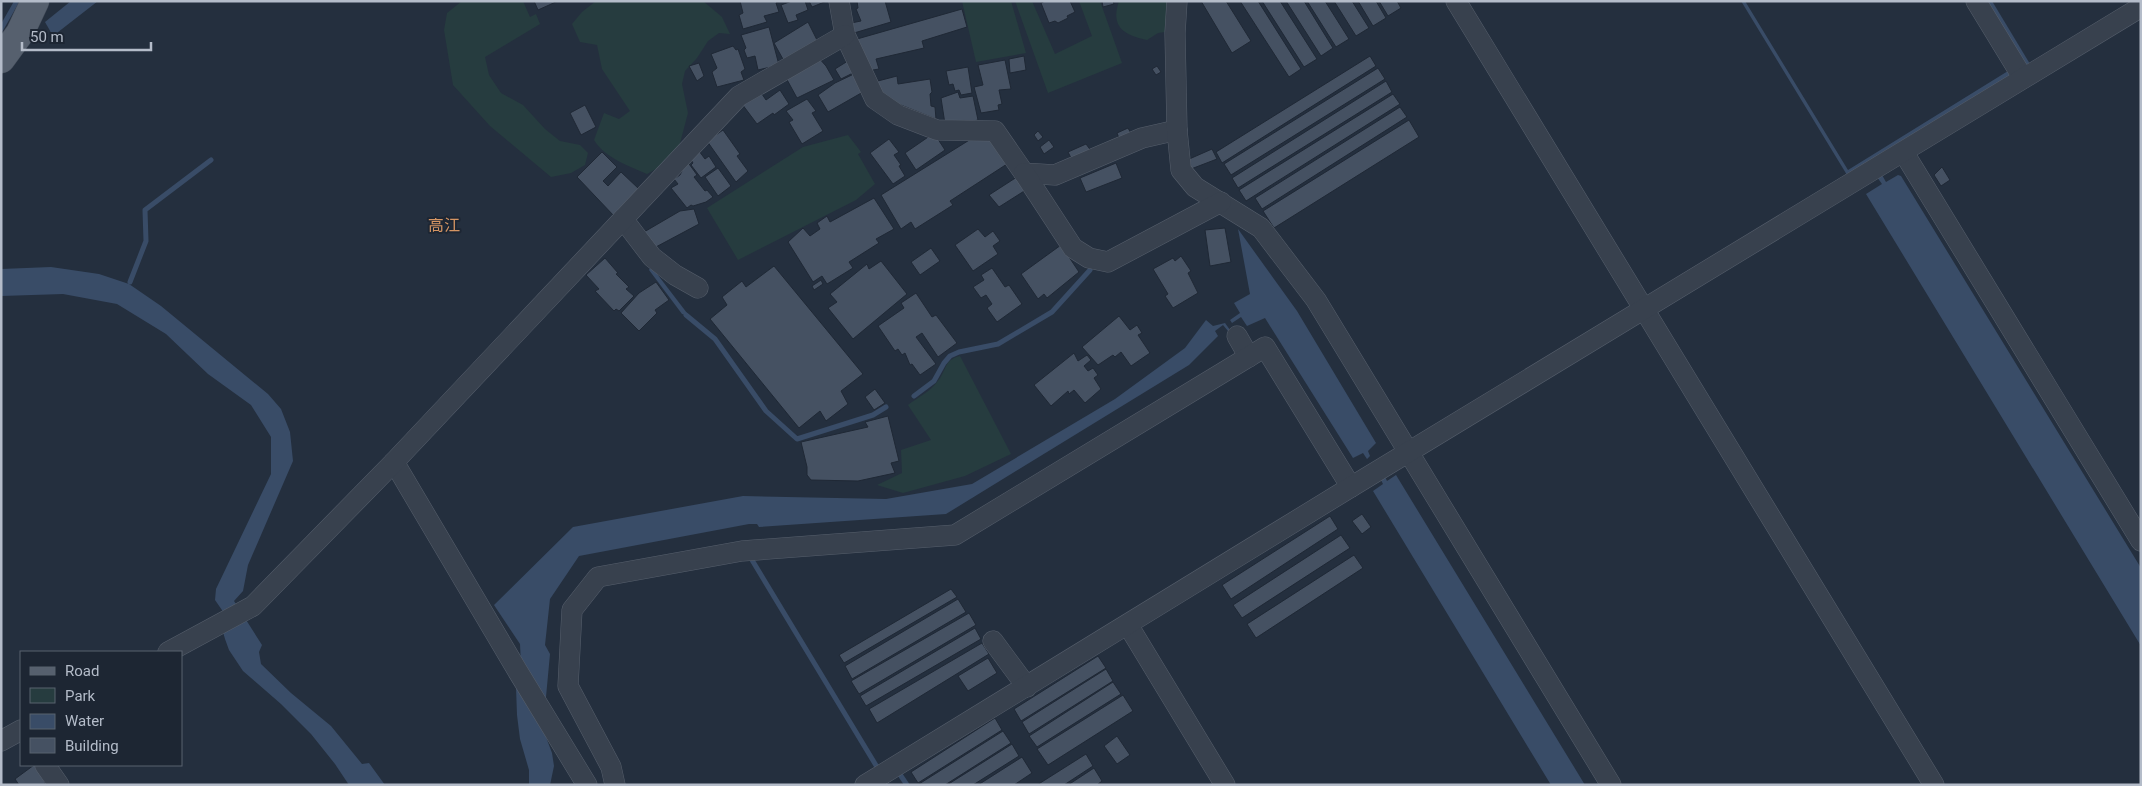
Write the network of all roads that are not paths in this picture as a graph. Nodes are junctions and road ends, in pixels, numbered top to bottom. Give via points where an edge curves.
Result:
1 (35, 1) edge
2 (839, 1) edge
3 (1177, 1) edge
4 (1456, 1) edge
5 (1976, 1) edge
6 (2141, 8) edge
7 (845, 35) junction
8 (1, 58) edge
9 (2023, 78) junction
10 (1177, 130) junction
11 (1904, 153) junction
12 (1024, 173) junction
13 (1221, 202) junction
14 (622, 219) junction
15 (698, 288) dead end
16 (1643, 310) junction
17 (1237, 336) dead end
18 (1249, 357) junction
19 (1408, 452) junction
20 (394, 462) junction
21 (1351, 487) junction
22 (2141, 540) edge
23 (1128, 624) junction
24 (993, 641) dead end
25 (170, 651) edge
26 (1026, 686) junction
27 (20, 732) edge
28 (1, 741) edge
29 (46, 766) edge
30 (59, 785) edge
31 (588, 785) edge
32 (615, 785) edge
33 (865, 785) edge
34 (1226, 785) edge
35 (1611, 785) edge
36 (1934, 785) edge

1 - 8 main road via 20,32
2 - 7 street
3 - 10 street
4 - 16 street
5 - 9 street
6 - 9 street
7 - 12 street via 875,99 898,115 937,130 995,131
7 - 14 street via 739,96
9 - 11 street
10 - 12 street via 1142,138 1056,175
10 - 13 street via 1181,170 1195,187
11 - 16 street
11 - 22 street
12 - 13 street via 1073,248 1089,258 1108,262
13 - 19 street via 1261,228 1316,300
14 - 15 street via 652,257
14 - 20 street
16 - 19 street
16 - 36 street
17 - 18 street
18 - 21 street via 1265,347
18 - 32 street via 954,535 742,551 598,577 572,610 568,686 611,767
19 - 21 street
19 - 35 street
20 - 25 street via 253,606
20 - 31 street
21 - 23 street
23 - 26 street
23 - 34 street
24 - 26 street
26 - 33 street
27 - 28 street
29 - 30 street

